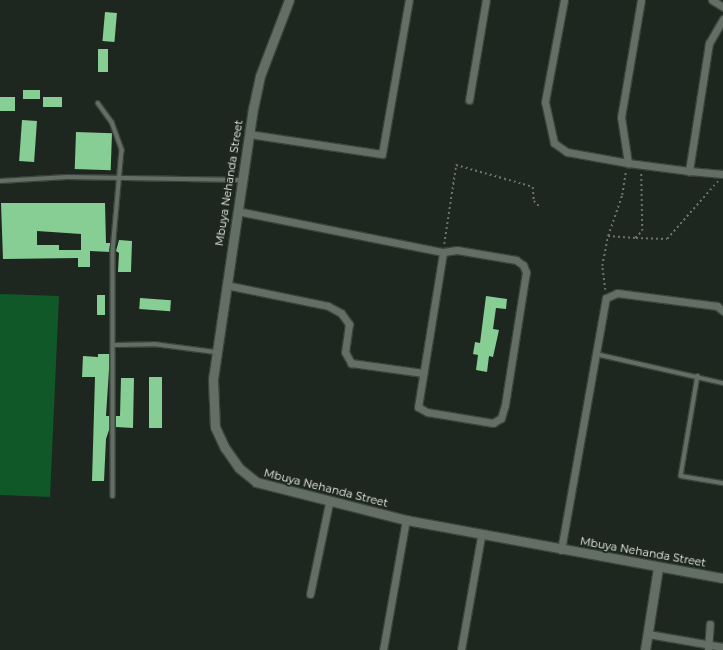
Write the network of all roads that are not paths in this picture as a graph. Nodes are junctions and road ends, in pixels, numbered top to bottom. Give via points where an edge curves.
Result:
1 (289, 0) edge
2 (409, 0) edge
3 (486, 0) edge
4 (564, 0) edge
5 (640, 0) edge
6 (712, 0) edge
7 (723, 7) edge
8 (723, 19) edge
9 (469, 100) dead end
10 (98, 103) dead end
11 (249, 134) junction
12 (628, 163) junction
13 (689, 171) junction
14 (721, 177) edge
15 (118, 178) junction
16 (242, 180) junction
17 (0, 181) edge
18 (237, 211) junction
19 (443, 252) junction
20 (226, 285) junction
21 (723, 311) edge
22 (115, 345) junction
23 (217, 352) junction
24 (596, 354) junction
25 (423, 373) junction
26 (698, 376) junction
27 (723, 383) edge
28 (723, 483) edge
29 (113, 496) dead end
30 (330, 502) junction
31 (406, 520) junction
32 (481, 536) junction
33 (561, 550) junction
34 (658, 568) junction
35 (723, 578) edge
36 (310, 594) dead end
37 (710, 624) dead end
38 (648, 634) junction
39 (708, 647) edge
40 (723, 647) edge
41 (383, 650) edge
42 (461, 650) edge
43 (645, 650) edge

1 - 11 street, Mbuya Nehanda Street via 260,76
2 - 11 street via 382,154
3 - 9 street
4 - 12 street via 545,102 554,144 567,152
5 - 12 street via 621,117
6 - 7 street
8 - 13 street via 709,43
10 - 15 lane via 112,122 122,150
11 - 16 street, Mbuya Nehanda Street
12 - 13 street
13 - 14 street
15 - 16 lane
15 - 17 lane
15 - 22 lane via 113,251
16 - 18 street, Mbuya Nehanda Street
18 - 19 street
18 - 20 street, Mbuya Nehanda Street
19 - 25 street
19 - 25 street via 457,250 516,260 523,265 526,272 501,418 493,423 427,412 418,407
20 - 23 street, Mbuya Nehanda Street
20 - 25 street via 328,306 341,313 349,324 345,352 351,363
21 - 24 street via 716,306 617,293 606,298
22 - 23 lane via 154,344
22 - 29 lane
23 - 30 street, Mbuya Nehanda Street via 212,404 215,427 239,468 256,482
24 - 26 lane
24 - 33 street
26 - 27 lane
26 - 28 lane via 681,476
30 - 31 street, Mbuya Nehanda Street
30 - 36 street
31 - 32 street, Mbuya Nehanda Street
31 - 41 street
32 - 33 street, Mbuya Nehanda Street
32 - 42 street
33 - 34 street, Mbuya Nehanda Street
34 - 35 street, Mbuya Nehanda Street
34 - 38 street
37 - 39 street
38 - 39 street
38 - 43 street
39 - 40 street

